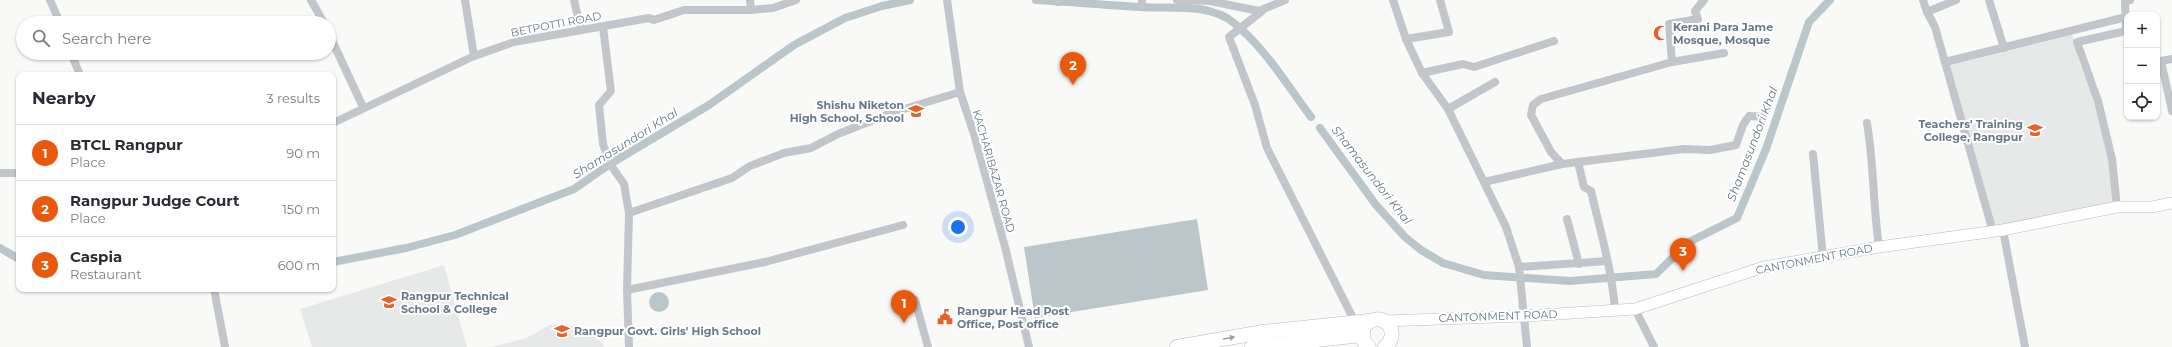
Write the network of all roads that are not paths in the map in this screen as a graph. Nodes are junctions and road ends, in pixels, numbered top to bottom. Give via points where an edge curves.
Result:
1 (50, 0) edge
2 (311, 0) edge
3 (465, 0) edge
4 (574, 0) edge
5 (750, 0) edge
6 (796, 0) edge
7 (947, 0) edge
8 (1177, 0) edge
9 (1285, 0) edge
10 (1393, 0) edge
11 (1440, 0) edge
12 (1704, 0) edge
13 (1924, 0) edge
14 (1956, 0) edge
15 (1989, 0) edge
16 (2127, 0) edge
17 (751, 10) junction
18 (1262, 11) junction
19 (1927, 12) junction
20 (2126, 12) edge
21 (57, 16) edge
22 (320, 16) edge
23 (2124, 18) edge
24 (603, 27) junction
25 (581, 30) junction
26 (2124, 31) edge
27 (1406, 39) junction
28 (1554, 41) dead end
29 (2004, 48) junction
30 (336, 49) edge
31 (1724, 53) dead end
32 (474, 56) junction
33 (2172, 59) edge
34 (75, 60) edge
35 (1672, 62) junction
36 (1945, 62) junction
37 (79, 72) edge
38 (1422, 73) junction
39 (1495, 82) dead end
40 (960, 92) junction
41 (363, 107) junction
42 (1448, 109) junction
43 (2172, 111) edge
44 (1763, 117) dead end
45 (336, 121) edge
46 (1867, 124) dead end
47 (1813, 154) dead end
48 (1578, 162) junction
49 (1562, 164) junction
50 (0, 173) edge
51 (16, 173) edge
52 (1484, 182) junction
53 (2172, 203) edge
54 (2117, 207) junction
55 (629, 213) junction
56 (1567, 219) dead end
57 (903, 224) dead end
58 (1998, 231) junction
59 (1879, 247) junction
60 (1823, 258) junction
61 (1607, 261) junction
62 (1579, 264) junction
63 (1519, 267) junction
64 (627, 290) junction
65 (215, 292) edge
66 (915, 300) dead end
67 (1635, 309) junction
68 (1615, 310) junction
69 (1525, 316) junction
70 (1411, 318) junction
71 (1384, 321) junction
72 (1362, 322) junction
73 (1365, 341) edge
74 (1389, 343) edge
75 (225, 347) edge
76 (629, 347) edge
77 (928, 347) edge
78 (1029, 347) edge
79 (1177, 347) edge
80 (1252, 347) edge
81 (1527, 347) edge
82 (1654, 347) edge
83 (2025, 347) edge

1 - 21 street
2 - 22 street
3 - 32 street
4 - 25 street
5 - 17 street
6 - 17 street, BETPOTTI ROAD via 773,8
7 - 40 street, KACHARIBAZAR ROAD
8 - 18 street via 1210,1
9 - 18 street
10 - 27 street
11 - 27 street via 1449,32
12 - 35 street via 1695,11 1698,19 1669,24
13 - 19 street
14 - 19 street
15 - 29 street
16 - 20 street
17 - 24 street, BETPOTTI ROAD via 684,10 654,20 650,18
18 - 72 street via 1229,37 1255,105 1267,148
19 - 36 street via 1935,27
23 - 29 street
24 - 25 street, BETPOTTI ROAD
24 - 55 street via 611,91 599,105 603,144 610,164 624,184
25 - 32 street, BETPOTTI ROAD via 514,42
26 - 54 street via 2077,42 2098,101 2113,161
27 - 38 street
28 - 38 street via 1474,67 1463,64
29 - 36 street
30 - 41 street
31 - 35 street
32 - 41 street, BETPOTTI ROAD
33 - 43 street via 2161,61
34 - 37 street
35 - 49 street via 1541,99 1533,105 1531,115 1551,152
36 - 58 street
38 - 42 street
39 - 42 street
40 - 55 street via 892,113 838,134 811,148 784,153 750,166 732,178
40 - 78 street, KACHARIBAZAR ROAD via 1005,247
41 - 45 street, BETPOTTI ROAD
42 - 52 street
44 - 48 street via 1749,116 1736,145 1710,150 1684,149
46 - 59 street via 1872,153 1874,209
47 - 60 street
48 - 49 street
48 - 61 street via 1584,187 1591,191
49 - 52 street
50 - 51 street
52 - 63 street via 1506,226
53 - 54 main road, CANTONMENT ROAD
54 - 58 main road, CANTONMENT ROAD
55 - 64 street
56 - 62 street
57 - 64 street via 765,262
58 - 59 main road, CANTONMENT ROAD
58 - 83 street
59 - 60 main road, CANTONMENT ROAD
60 - 67 main road, CANTONMENT ROAD via 1764,268
61 - 62 street
61 - 68 street
62 - 63 street
63 - 69 street
64 - 76 street
65 - 75 street
66 - 77 street
67 - 68 main road, CANTONMENT ROAD
67 - 82 street
68 - 69 main road, CANTONMENT ROAD
69 - 70 main road, CANTONMENT ROAD
69 - 81 street
70 - 71 main road, CANTONMENT ROAD
70 - 74 main road
71 - 72 highway via 1379,319
71 - 74 highway via 1391,328
72 - 73 highway
79 -> 72 highway via 1263,332
73 - 80 highway

